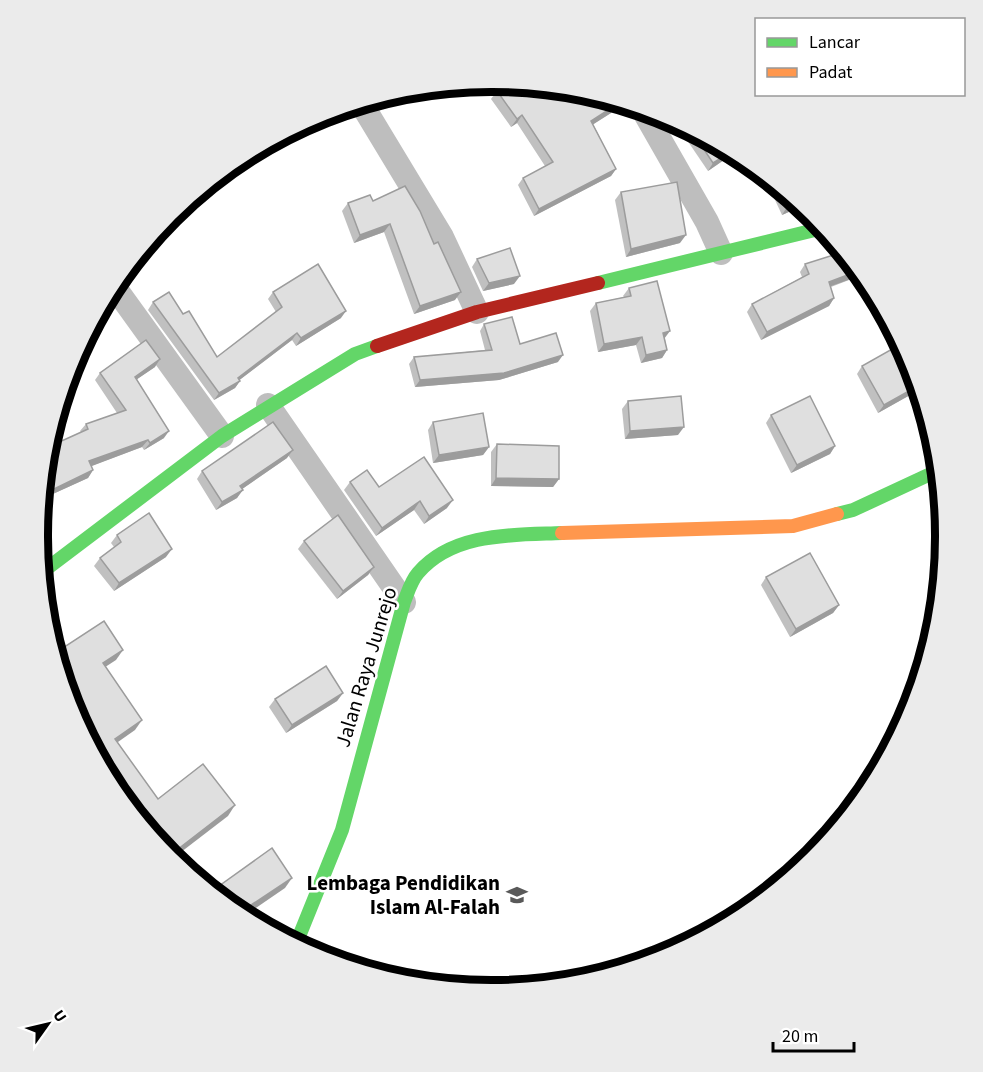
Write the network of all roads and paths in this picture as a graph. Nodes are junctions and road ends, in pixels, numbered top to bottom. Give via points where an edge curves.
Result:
1 (366, 111) edge
2 (650, 122) edge
3 (813, 231) edge
4 (721, 253) junction
5 (120, 295) edge
6 (477, 312) junction
7 (268, 405) junction
8 (222, 436) junction
9 (930, 474) edge
10 (49, 567) edge
11 (404, 602) junction
12 (299, 936) edge

1 - 6 street via 442,237
2 - 4 street
3 - 4 street
4 - 6 street
5 - 8 street
6 - 7 street via 355,354
7 - 8 street
7 - 11 street
8 - 10 street
9 - 11 street, Jalan Raya Junrejo via 853,510 793,526 501,535 473,540 418,573
11 - 12 street, Jalan Raya Junrejo via 342,830

